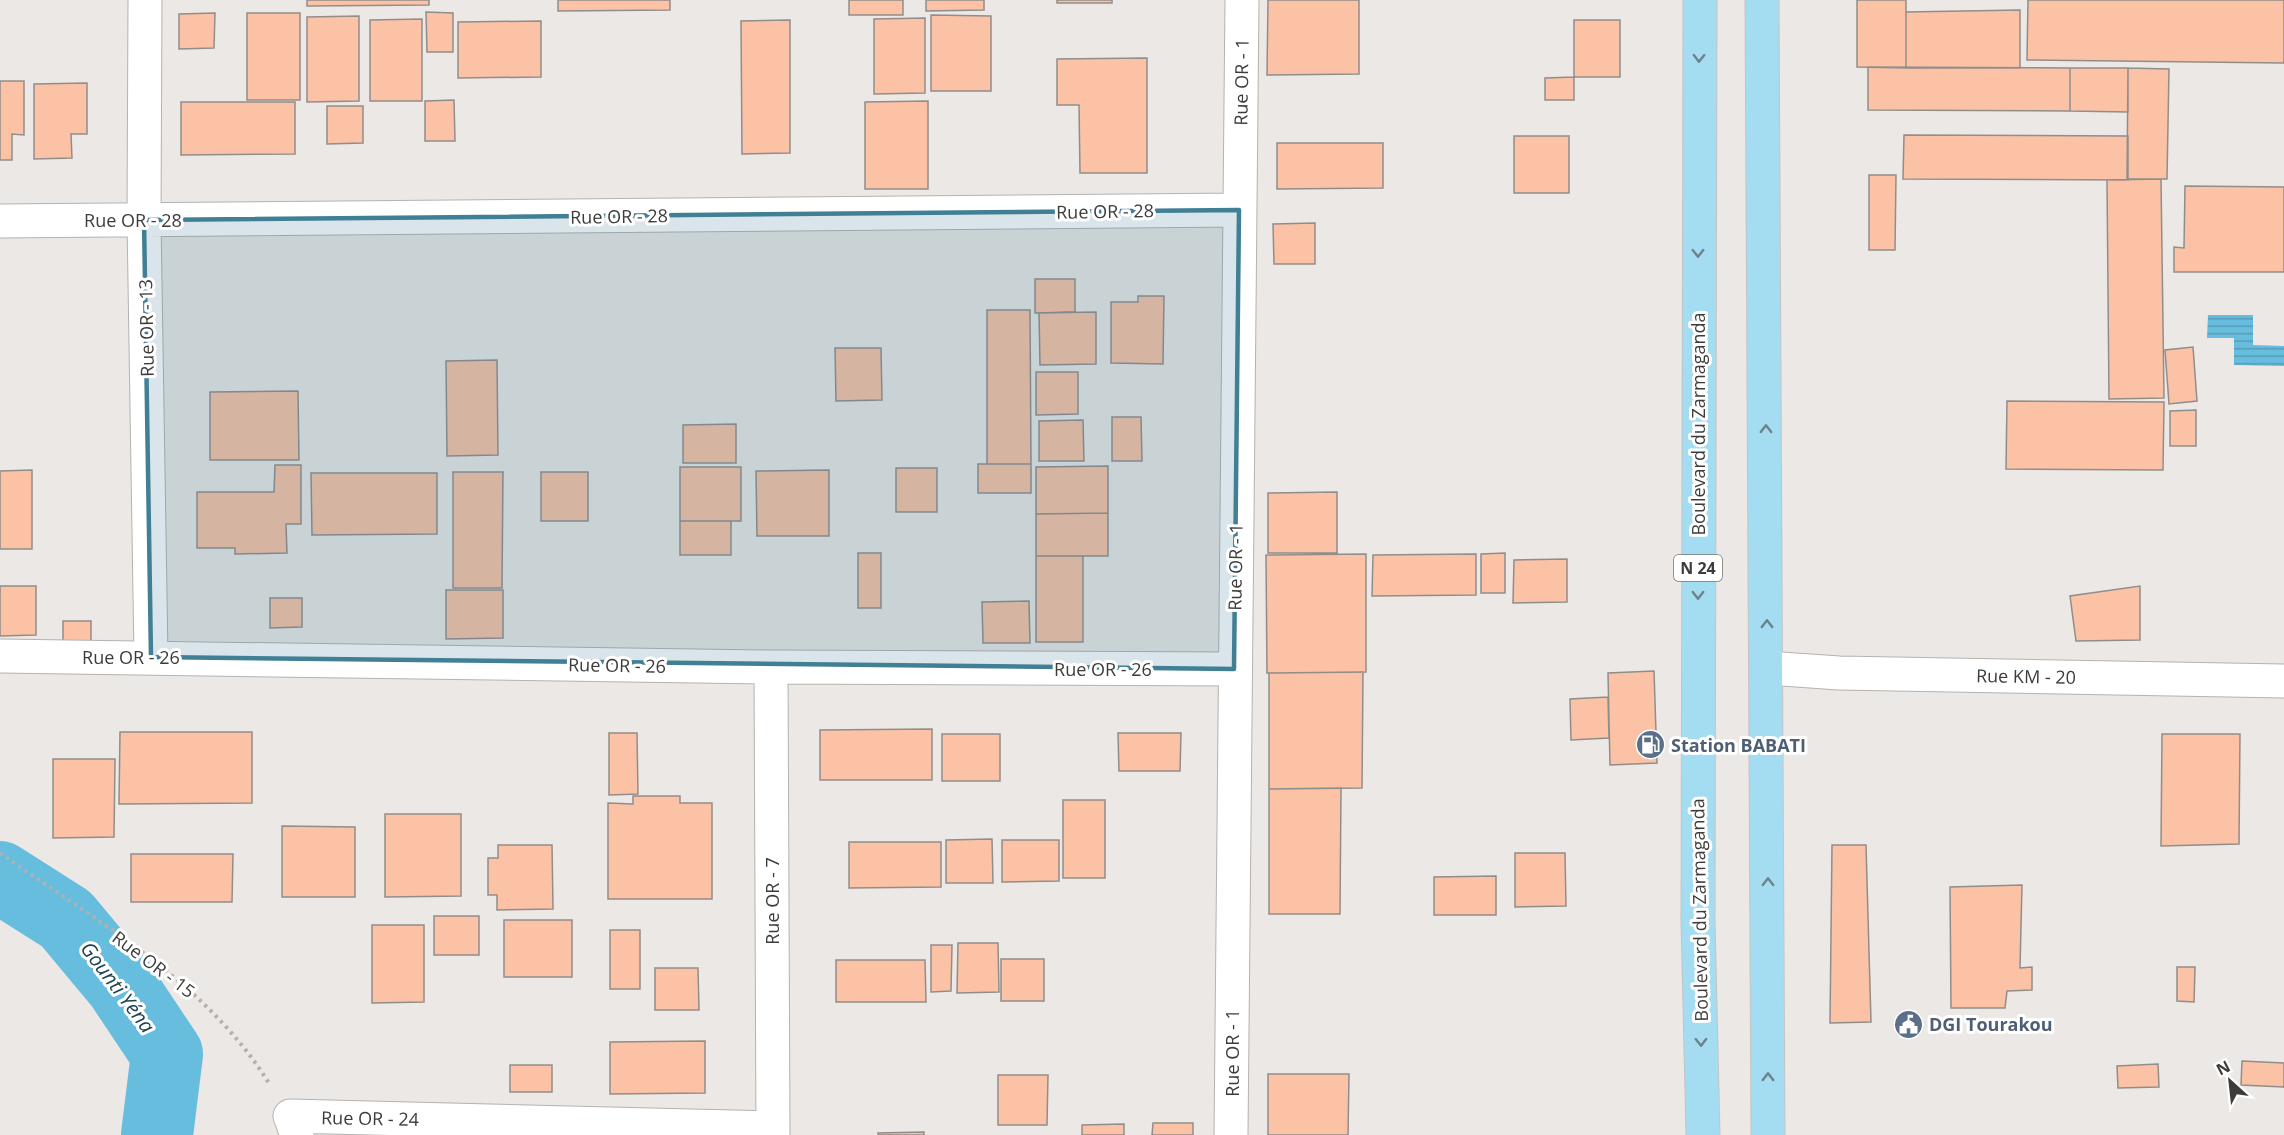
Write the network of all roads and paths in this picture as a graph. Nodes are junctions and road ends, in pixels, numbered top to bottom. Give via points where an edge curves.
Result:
1 (145, 0) edge
2 (1242, 0) edge
3 (1700, 0) edge
4 (1762, 0) edge
5 (1239, 210) junction
6 (144, 220) junction
7 (0, 221) edge
8 (0, 656) edge
9 (151, 657) junction
10 (771, 668) junction
11 (1768, 668) junction
12 (1234, 669) junction
13 (2284, 681) edge
14 (0, 853) edge
15 (293, 1126) edge
16 (773, 1131) edge
17 (1231, 1135) edge
18 (1703, 1135) edge
19 (1768, 1135) edge

1 - 6 street, Rue OR - 13
2 - 5 street, Rue OR - 1
3 -> 18 main road, Boulevard du Zarmaganda / N 24 via 1698,921
11 -> 4 main road
5 - 6 street, Rue OR - 28
5 - 12 street, Rue OR - 1
6 - 7 street, Rue OR - 28
6 - 9 street, Rue OR - 13
8 - 9 street, Rue OR - 26
9 - 10 street, Rue OR - 26
10 - 12 street, Rue OR - 26
10 - 16 street, Rue OR - 7
11 - 13 street, Rue KM - 20 via 1839,673
19 -> 11 main road
12 - 17 street, Rue OR - 1
14 - 15 path, Rue OR - 15 via 179,980 240,1044
15 - 16 street, Rue OR - 24

